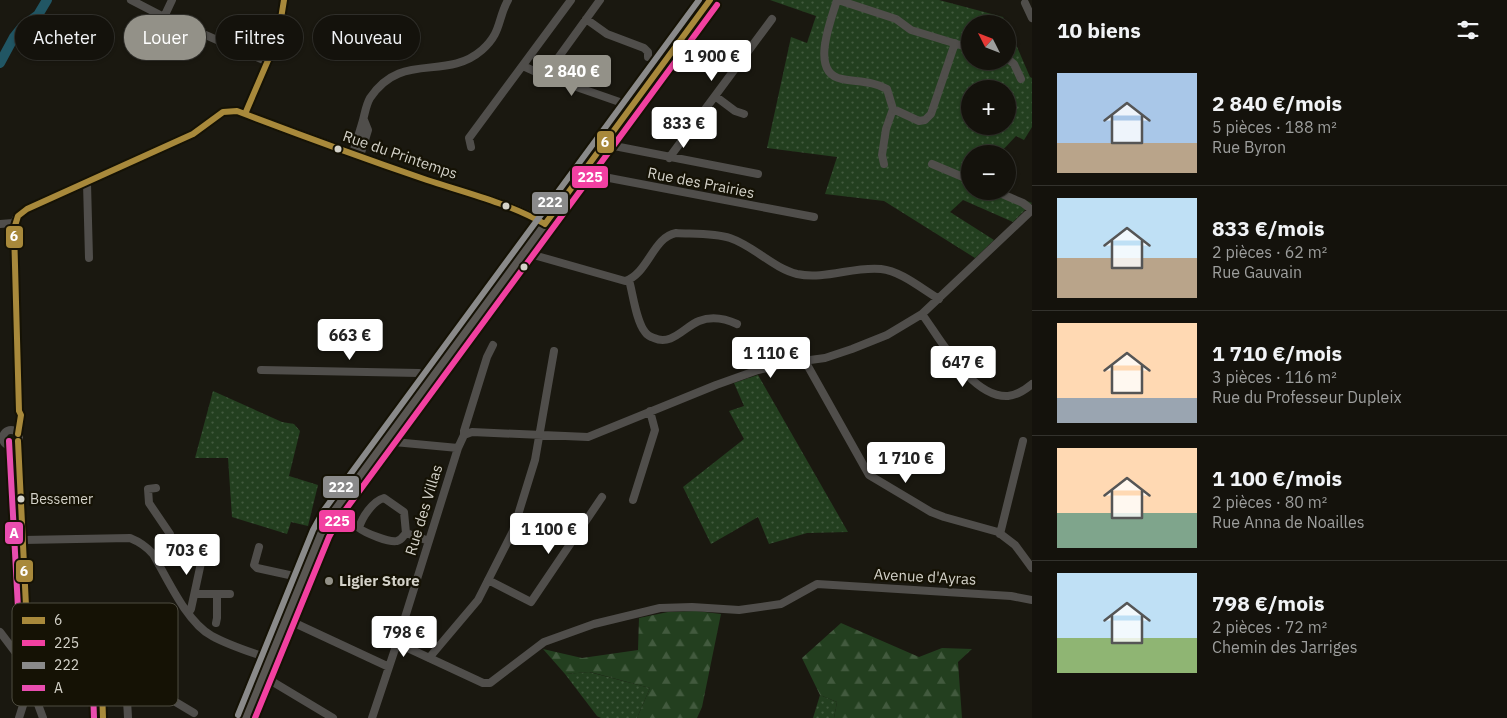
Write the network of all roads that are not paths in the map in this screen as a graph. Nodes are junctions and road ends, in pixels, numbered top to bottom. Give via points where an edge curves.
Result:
1 (131, 0) edge
2 (172, 0) edge
3 (284, 0) edge
4 (508, 0) edge
5 (571, 0) edge
6 (600, 0) edge
7 (710, 0) edge
8 (837, 0) edge
9 (1025, 3) dead end
10 (160, 15) edge
11 (165, 15) edge
12 (1032, 18) edge
13 (586, 19) junction
14 (772, 19) dead end
15 (206, 35) edge
16 (956, 43) junction
17 (961, 45) edge
18 (648, 57) dead end
19 (268, 62) junction
20 (523, 66) junction
21 (1016, 68) edge
22 (545, 76) junction
23 (1021, 79) dead end
24 (715, 96) junction
25 (631, 106) junction
26 (893, 110) junction
27 (245, 114) junction
28 (744, 114) dead end
29 (604, 144) junction
30 (470, 147) dead end
31 (356, 154) junction
32 (669, 158) junction
33 (884, 164) dead end
34 (932, 164) dead end
35 (583, 173) junction
36 (758, 174) dead end
37 (961, 176) edge
38 (87, 183) junction
39 (1016, 200) edge
40 (1032, 210) edge
41 (814, 217) dead end
42 (13, 223) junction
43 (0, 224) edge
44 (545, 224) junction
45 (526, 250) junction
46 (89, 258) dead end
47 (629, 280) junction
48 (939, 299) junction
49 (922, 314) junction
50 (737, 324) dead end
51 (493, 345) dead end
52 (554, 351) dead end
53 (806, 361) junction
54 (262, 370) dead end
55 (430, 380) junction
56 (1032, 384) edge
57 (19, 411) junction
58 (650, 411) junction
59 (4, 433) edge
60 (464, 435) junction
61 (540, 435) junction
62 (18, 438) junction
63 (387, 439) junction
64 (1023, 441) dead end
65 (5, 444) edge
66 (458, 448) junction
67 (19, 458) junction
68 (156, 488) dead end
69 (602, 497) dead end
70 (633, 500) dead end
71 (406, 533) junction
72 (1000, 534) junction
73 (23, 540) junction
74 (429, 540) junction
75 (259, 547) dead end
76 (204, 549) dead end
77 (159, 565) junction
78 (1032, 568) edge
79 (303, 578) junction
80 (488, 580) junction
81 (195, 594) junction
82 (217, 594) junction
83 (230, 594) dead end
84 (1032, 600) edge
85 (26, 603) edge
86 (188, 613) junction
87 (286, 619) junction
88 (216, 623) dead end
89 (0, 632) edge
90 (397, 642) junction
91 (12, 648) edge
92 (429, 658) junction
93 (270, 659) junction
94 (389, 667) junction
95 (263, 676) junction
96 (178, 703) edge
97 (23, 706) edge
98 (39, 706) edge
99 (194, 713) dead end
100 (19, 718) edge
101 (43, 718) edge
102 (246, 718) edge
103 (333, 718) edge
104 (372, 718) edge

1 - 10 street
2 - 11 street
3 - 19 street via 278,37
4 - 31 street via 498,30 471,58 445,66 409,69 379,87 369,100 364,120 368,130
5 - 20 street
6 - 13 street
7 - 25 main road
8 - 16 street via 896,19 911,30
8 - 26 street via 823,56 829,74 839,79 878,84 887,89
9 - 12 street
13 - 18 street via 607,34 644,48
13 - 22 street
14 - 24 street
15 - 19 street
16 - 17 street
16 - 26 street via 931,114 919,121
19 - 27 street
20 - 22 street
20 - 30 street via 469,138
21 - 23 street
22 - 25 street
24 - 28 street
24 - 32 street
25 - 29 main road
26 - 33 street via 886,129 882,155
27 - 31 street, Rue du Printemps
27 - 38 street, Rue du Printemps via 223,112 193,134
29 - 32 street
29 - 35 main road
31 - 44 street, Rue du Printemps via 509,206
32 - 36 street
34 - 37 street
35 - 41 street, Rue des Prairies
35 - 44 main road
38 - 42 street, Rue du Printemps via 20,213
38 - 46 street
39 - 40 street
40 - 48 street
42 - 43 street
42 - 57 street
44 - 45 main road
45 - 47 street via 537,256
45 - 55 main road
47 - 48 street via 634,278 663,240 676,233 728,238 797,274 882,269 896,273
47 - 50 street via 641,325 646,334 656,339 667,340 699,321 713,318
48 - 49 street
49 - 53 street via 887,335 825,358
49 - 56 street via 961,369 986,391 1008,396 1020,393
51 - 60 street, Rue des Villas
52 - 61 street
53 - 58 street via 758,370
53 - 72 street via 869,475 931,512
54 - 55 street via 419,373
55 - 63 main road
57 - 59 street via 15,424
57 - 62 street
58 - 61 street via 588,437
58 - 70 street via 655,430
59 - 62 street via 12,430
59 - 65 street
60 - 61 street via 472,432
60 - 66 street, Rue des Villas
61 - 80 street via 513,531
62 - 65 street via 14,445
62 - 67 street
63 - 66 street
63 - 79 main road via 331,516
64 - 72 street
65 - 67 street
66 - 74 street, Rue des Villas
67 - 73 street
68 - 77 street via 148,489 149,503 170,534 170,548 165,561
69 - 80 street via 531,602
71 - 71 street via 404,512 384,498 377,500 360,523 364,532 395,542
71 - 74 street
72 - 78 street via 1015,545
73 - 77 street via 130,538 147,547
73 - 85 street
74 - 90 street, Rue des Villas
75 - 79 street via 254,564 257,568
76 - 81 street
77 - 86 street
79 - 87 main road
80 - 92 street via 478,600
81 - 82 street
81 - 86 street
82 - 83 street
82 - 88 street
84 - 92 street, Avenue d'Ayras via 817,584 781,604 739,610 660,608 594,624 544,642 490,683 482,683
86 - 93 street via 211,636
87 - 93 main road
87 - 94 street
89 - 91 street
90 - 92 street
90 - 94 street, Rue des Villas
93 - 95 main road
94 - 104 street, Rue des Villas
95 - 102 main road
95 - 103 street
96 - 99 street
97 - 100 street
98 - 101 street

